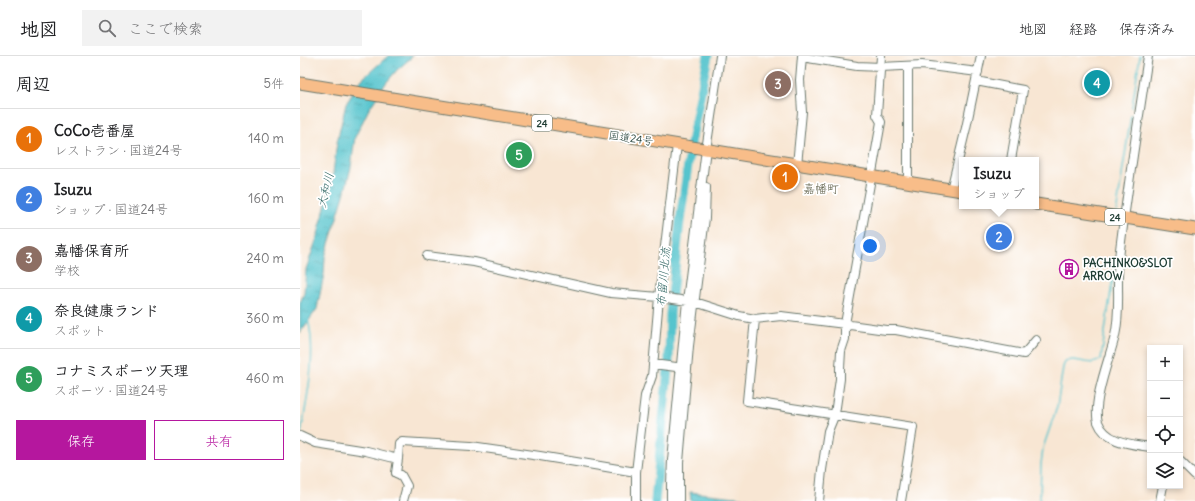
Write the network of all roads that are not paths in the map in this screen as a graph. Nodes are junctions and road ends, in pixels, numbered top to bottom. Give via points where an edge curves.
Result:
1 (720, 56) edge
2 (802, 56) edge
3 (881, 56) edge
4 (981, 56) edge
5 (1148, 56) edge
6 (908, 66) junction
7 (881, 67) junction
8 (978, 72) junction
9 (976, 81) junction
10 (300, 83) edge
11 (681, 145) junction
12 (704, 149) junction
13 (1012, 157) edge
14 (797, 165) junction
15 (871, 177) junction
16 (908, 183) junction
17 (951, 190) junction
18 (959, 191) edge
19 (1039, 204) edge
20 (1124, 218) junction
21 (1195, 229) edge
22 (427, 256) dead end
23 (660, 297) junction
24 (688, 301) junction
25 (755, 319) junction
26 (846, 326) junction
27 (1036, 340) dead end
28 (654, 364) junction
29 (681, 368) junction
30 (835, 414) junction
31 (300, 436) edge
32 (1147, 446) edge
33 (398, 460) junction
34 (1183, 464) edge
35 (636, 472) junction
36 (1195, 476) edge
37 (1162, 489) edge
38 (403, 501) edge
39 (636, 501) edge
40 (671, 501) edge
41 (679, 501) edge
42 (819, 501) edge
43 (900, 501) edge
44 (1160, 501) edge

1 - 12 street
2 - 7 street via 857,66
2 - 14 street via 802,112
3 - 7 street
4 - 8 street
5 - 20 street
6 - 7 street
6 - 8 street via 922,65
6 - 16 street
7 - 15 street via 877,115 881,122
8 - 9 street
9 - 13 street via 1023,90
9 - 17 street
10 - 11 highway, 国道24号 / 24
11 - 12 highway, 国道24号 / 24
11 - 23 street
12 - 14 highway, 国道24号 / 24
12 - 24 street
14 - 15 highway, 国道24号 / 24
15 - 16 highway, 国道24号 / 24
15 - 26 street
16 - 17 highway, 国道24号 / 24
17 - 18 highway, 国道24号 / 24
19 - 20 highway, 24
20 - 21 highway, 24
20 - 32 street via 1119,260 1118,318 1100,390 1098,421 1103,431 1112,439
22 - 23 street via 474,262 611,293
23 - 24 street
23 - 28 street
24 - 25 street
24 - 29 street
25 - 26 street via 781,316
25 - 30 street via 747,401
26 - 27 street via 896,330 1024,354
26 - 30 street
28 - 29 street
28 - 35 street via 645,396
29 - 40 street via 670,484
29 - 41 street
30 - 42 street via 828,431
30 - 43 street via 913,427
31 - 33 street via 315,443 366,451
33 - 35 street via 399,444 407,442 492,448
33 - 38 street via 396,473 401,475 407,486
34 - 36 street
35 - 39 street
37 - 44 street

